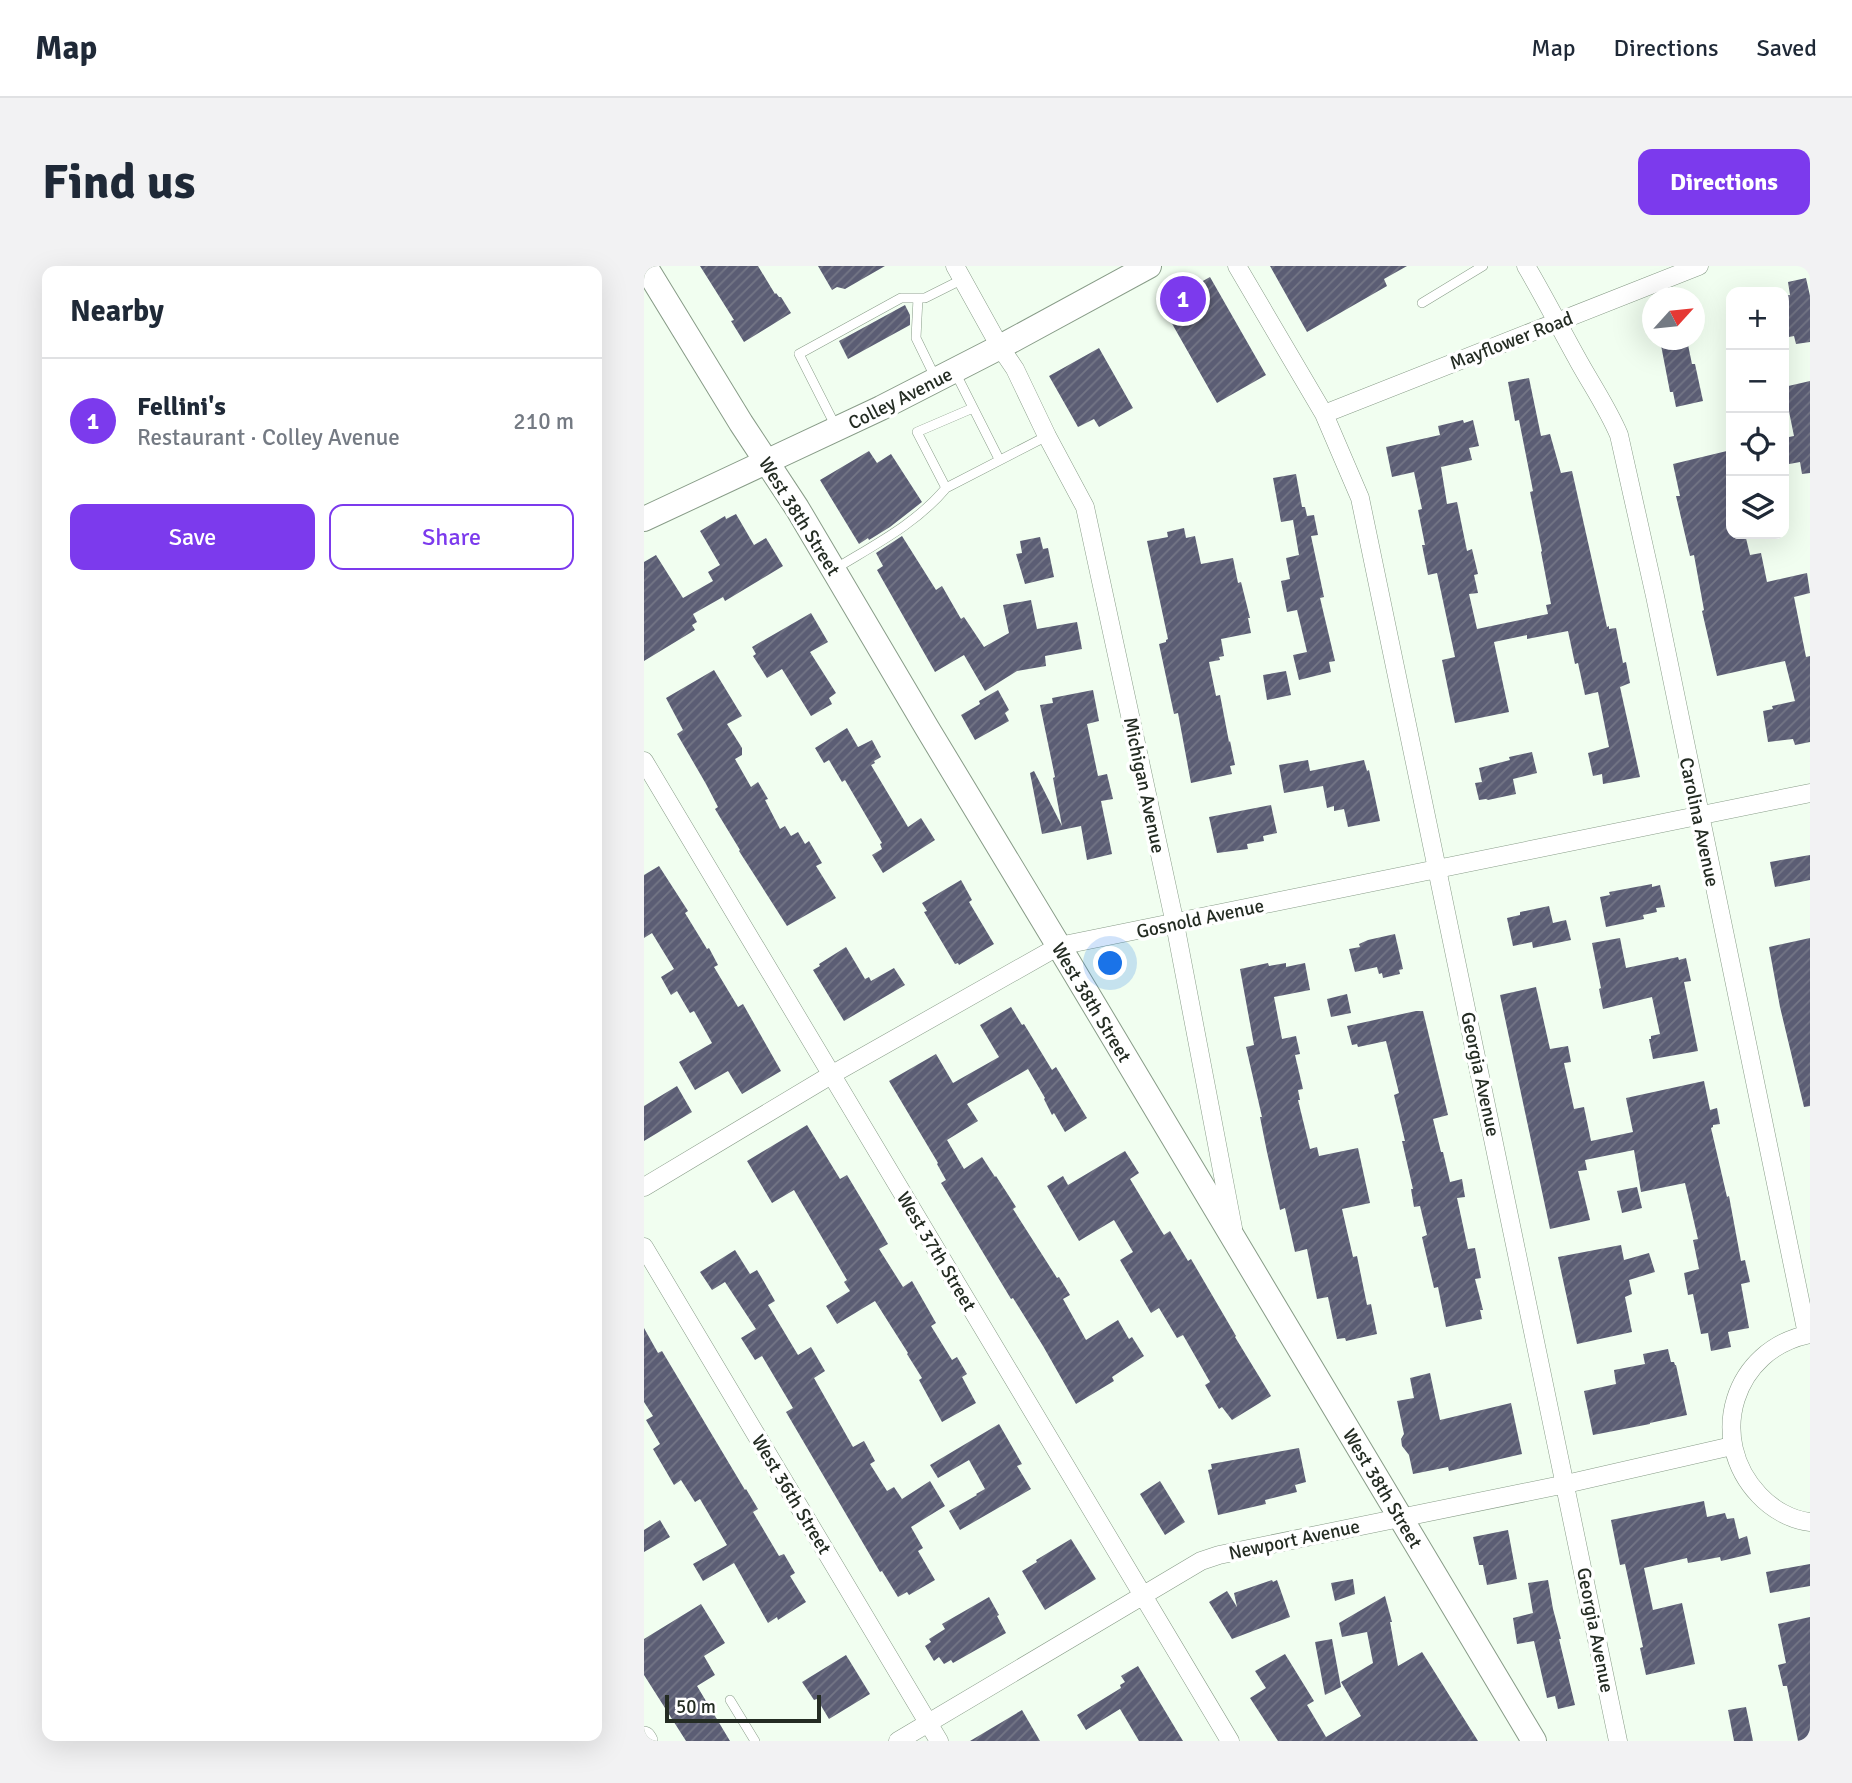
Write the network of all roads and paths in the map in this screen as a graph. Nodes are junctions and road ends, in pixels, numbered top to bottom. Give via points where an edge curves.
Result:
1 (645, 266) edge
2 (1149, 266) edge
3 (1237, 266) edge
4 (1526, 266) edge
5 (1699, 266) edge
6 (1477, 267) edge
7 (959, 273) edge
8 (918, 298) junction
9 (1422, 303) dead end
10 (1558, 322) junction
11 (1000, 347) junction
12 (946, 375) junction
13 (973, 408) junction
14 (1324, 414) junction
15 (837, 430) junction
16 (1047, 436) junction
17 (999, 459) junction
18 (767, 463) junction
19 (946, 488) junction
20 (644, 519) edge
21 (834, 570) junction
22 (644, 761) edge
23 (1810, 793) edge
24 (1699, 816) junction
25 (1437, 868) junction
26 (1175, 924) junction
27 (1059, 946) junction
28 (831, 1075) junction
29 (644, 1187) edge
30 (1235, 1241) junction
31 (644, 1247) edge
32 (1809, 1334) edge
33 (1732, 1446) junction
34 (1566, 1484) junction
35 (1400, 1517) junction
36 (1810, 1522) edge
37 (1142, 1595) junction
38 (730, 1700) dead end
39 (928, 1723) junction
40 (755, 1741) edge
41 (898, 1741) edge
42 (939, 1741) edge
43 (1230, 1741) edge
44 (1534, 1741) edge
45 (1618, 1741) edge

1 - 18 main road, West 38th Street
2 - 11 main road, Colley Avenue
3 - 14 street, Georgia Avenue
4 - 10 street, Carolina Avenue
5 - 10 street, Mayflower Road
6 - 9 lane
7 - 8 lane via 925,298
7 - 11 street, Michigan Avenue
8 - 12 lane via 916,338
8 - 15 lane via 901,298 799,354
10 - 14 street, Mayflower Road
10 - 24 street, Carolina Avenue via 1619,435
11 - 12 main road, Colley Avenue
11 - 16 street, Michigan Avenue via 1016,369
12 - 13 lane
12 - 15 main road, Colley Avenue
13 - 17 lane
13 - 19 lane via 917,432
14 - 25 street, Georgia Avenue via 1360,498
15 - 18 main road, Colley Avenue
16 - 17 lane
16 - 26 street, Michigan Avenue via 1085,507
17 - 19 lane
18 - 20 main road, Colley Avenue
18 - 21 main road, West 38th Street
19 - 21 lane via 911,522
21 - 27 main road, West 38th Street
22 - 28 street, West 37th Street
23 - 24 street, Gosnold Avenue
24 - 25 street, Gosnold Avenue
24 - 32 street, Carolina Avenue
25 - 26 street, Gosnold Avenue
25 - 34 street, Georgia Avenue
26 - 27 street, Gosnold Avenue
26 - 30 street, Michigan Avenue
27 - 28 street, Gosnold Avenue
27 - 30 main road, West 38th Street
28 - 29 street, Gosnold Avenue
28 - 37 street, West 37th Street
30 - 35 main road, West 38th Street
31 - 39 street, West 36th Street
32 - 33 street via 1787,1341 1753,1366 1734,1403
33 - 34 street, Newport Avenue
33 - 36 street via 1744,1476 1765,1501 1783,1514
34 - 35 street, Newport Avenue
34 - 45 street, Georgia Avenue
35 - 37 street, Newport Avenue via 1219,1555
35 - 44 main road, West 38th Street
37 - 39 street, Newport Avenue
37 - 43 street, West 37th Street
38 - 40 lane
39 - 41 street, Newport Avenue
39 - 42 street, West 36th Street

